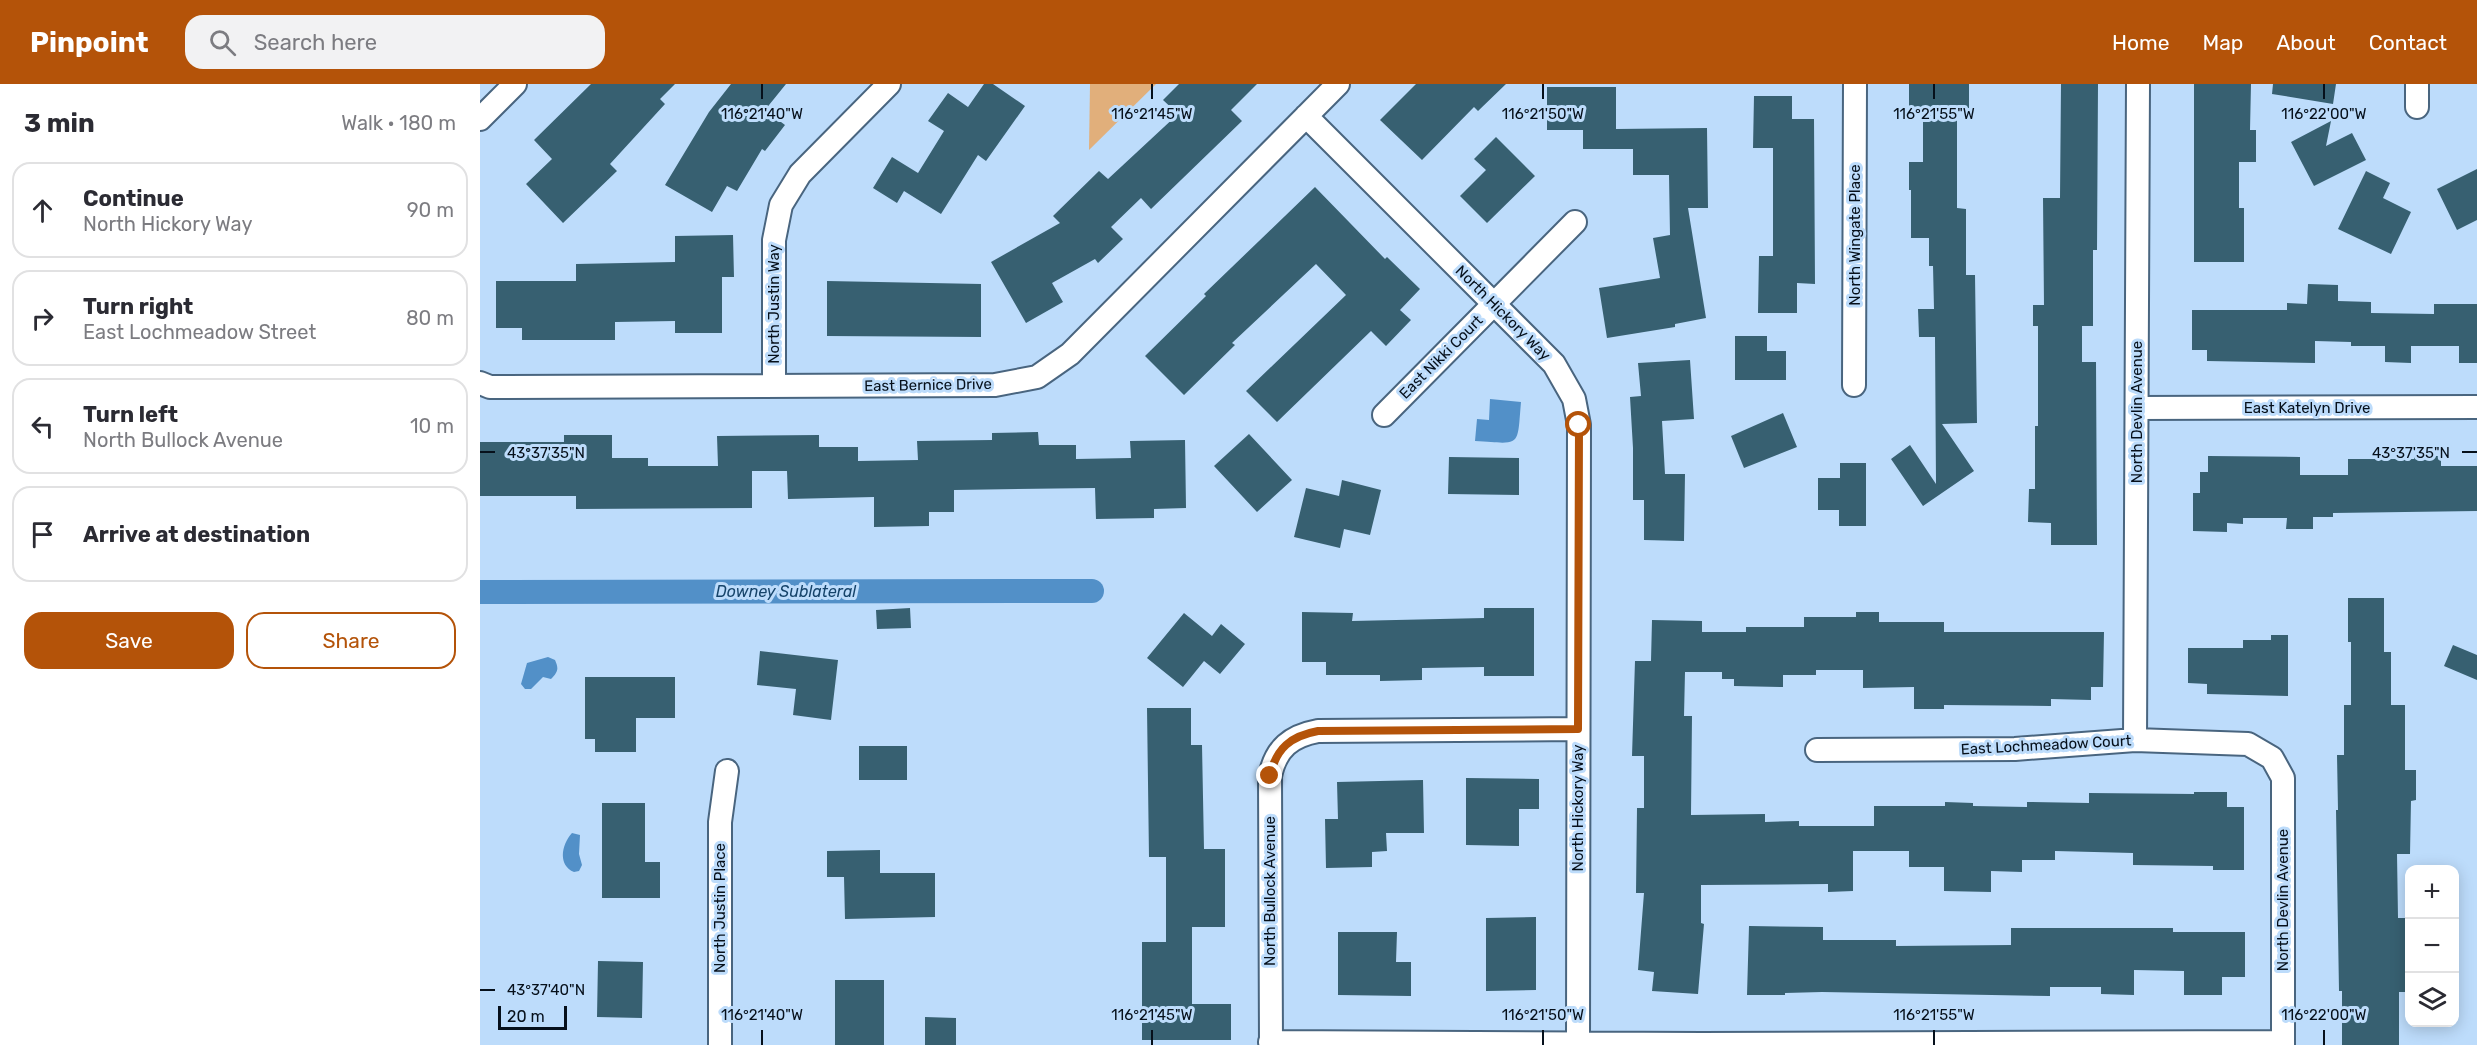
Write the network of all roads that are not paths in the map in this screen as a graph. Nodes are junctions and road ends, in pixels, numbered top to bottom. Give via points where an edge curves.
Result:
1 (515, 84) edge
2 (889, 84) edge
3 (1338, 84) edge
4 (1855, 84) edge
5 (2138, 84) edge
6 (2417, 84) edge
7 (2417, 107) dead end
8 (1306, 116) junction
9 (480, 119) edge
10 (1575, 222) dead end
11 (1494, 303) junction
12 (480, 383) edge
13 (1854, 385) dead end
14 (774, 386) junction
15 (2477, 407) edge
16 (2137, 408) junction
17 (1383, 415) dead end
18 (1578, 729) junction
19 (2136, 740) junction
20 (1817, 750) dead end
21 (2272, 758) joint
22 (728, 771) dead end
23 (1578, 1043) junction
24 (2283, 1043) edge
25 (1270, 1044) edge
26 (720, 1045) edge

1 - 9 street
2 - 14 street, North Justin Way via 800,174 781,205 774,240
3 - 8 street
4 - 13 street, North Wingate Place
5 - 16 street, North Devlin Avenue
6 - 7 street
8 - 11 street, North Hickory Way
8 - 14 street, East Bernice Drive via 1070,354 1037,376 995,385
10 - 11 street, East Nikki Court
11 - 17 street, East Nikki Court
11 - 18 street, North Hickory Way via 1554,364 1574,399 1579,425
12 - 14 street, East Bernice Drive via 490,387
15 - 16 street, East Katelyn Drive
16 - 19 street, North Devlin Avenue
18 - 23 street, North Hickory Way
18 - 25 street, North Bullock Avenue via 1318,731 1288,741 1278,752 1270,776
19 - 20 street, East Lochmeadow Court via 2015,749
19 - 21 street, East Lochmeadow Court via 2248,744
21 - 24 street, North Devlin Avenue via 2283,778
22 - 26 street, North Justin Place via 720,822
23 - 24 street
23 - 25 street

